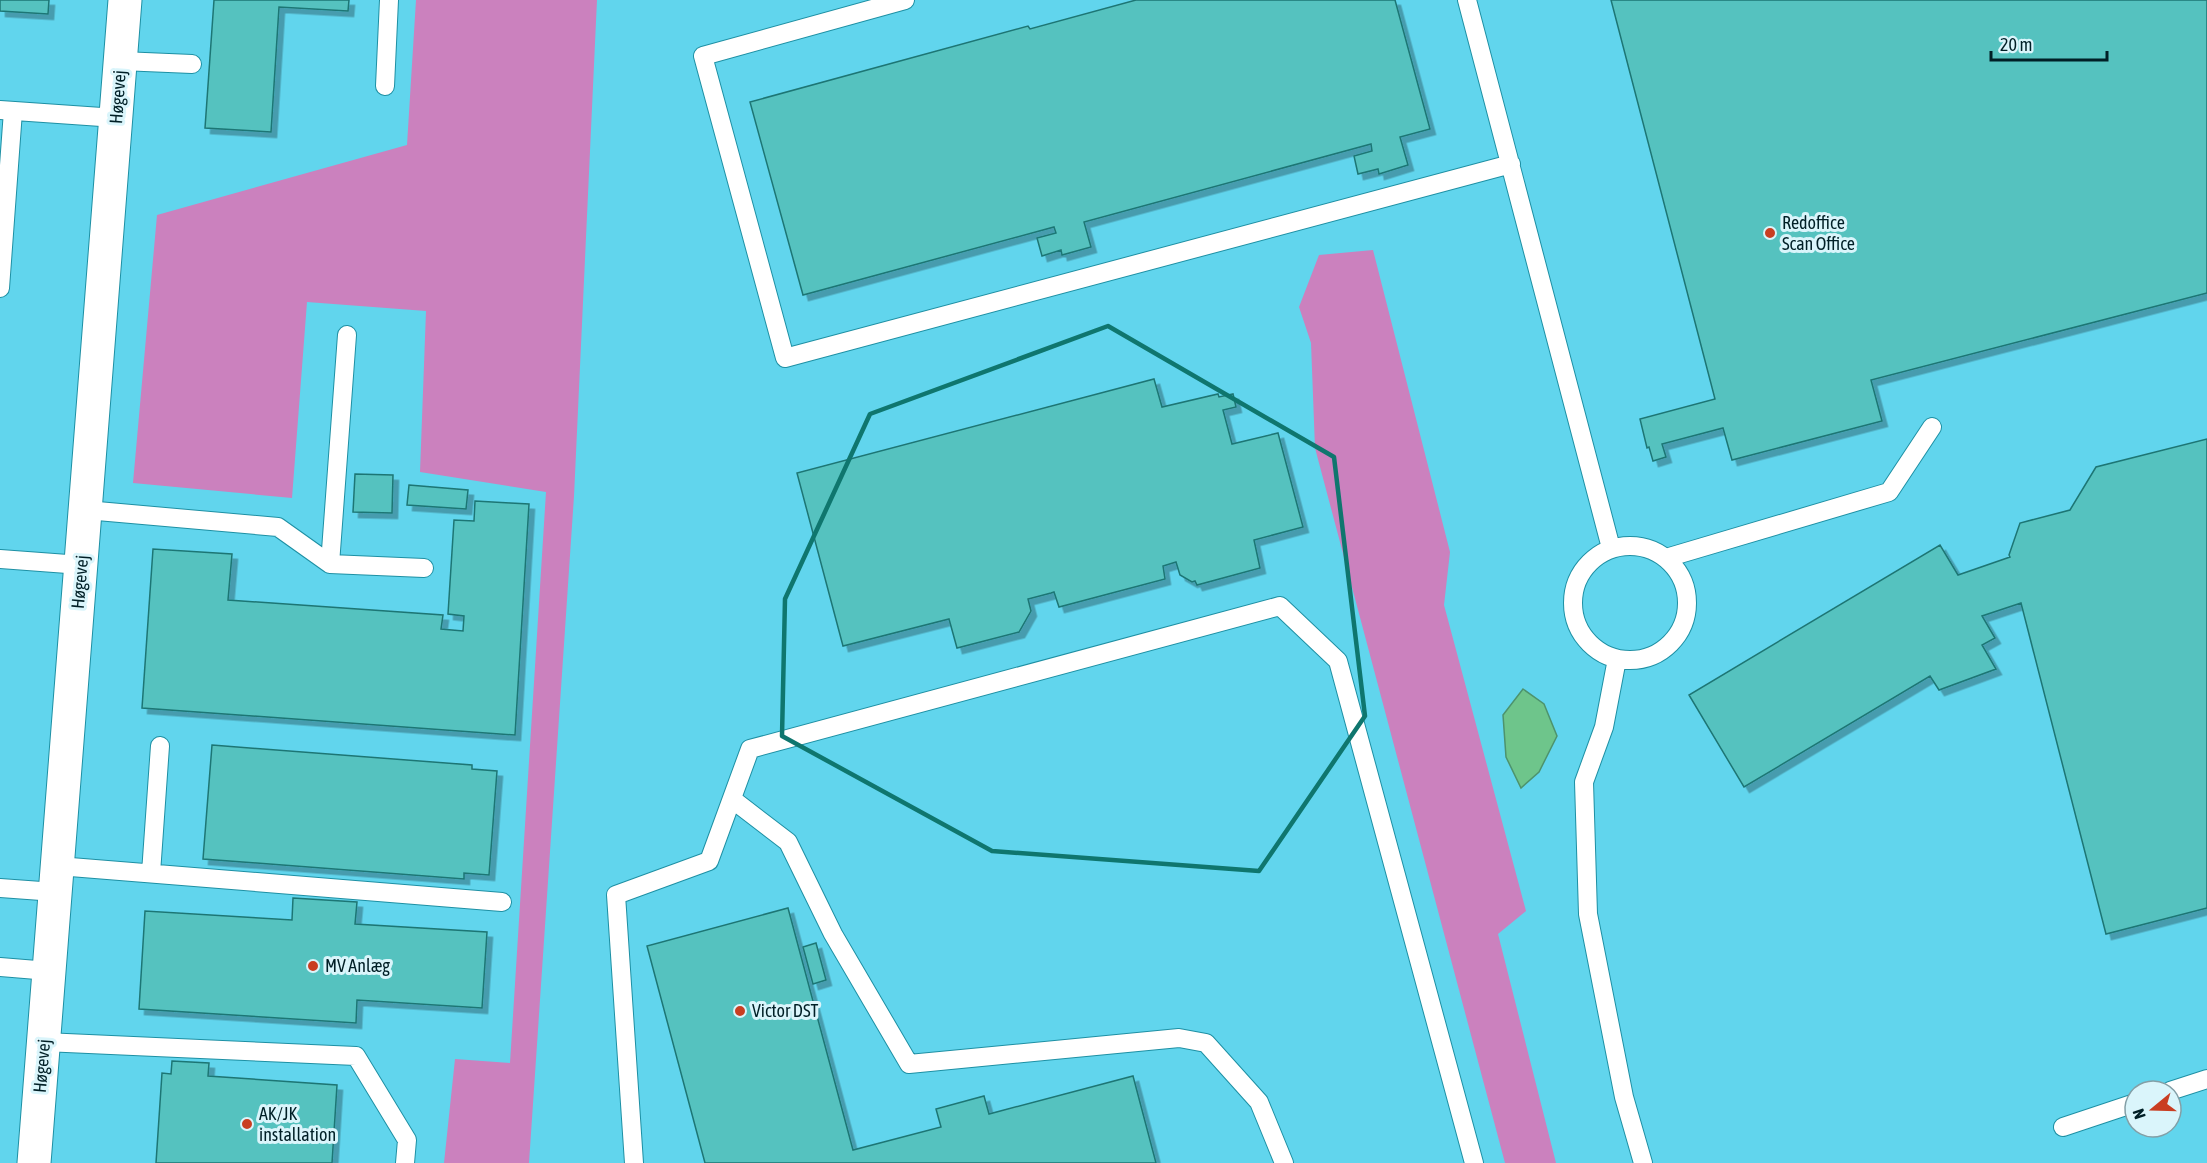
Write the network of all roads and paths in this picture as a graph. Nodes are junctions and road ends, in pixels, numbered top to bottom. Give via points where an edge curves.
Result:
1 (125, 0) edge
2 (389, 0) edge
3 (905, 0) edge
4 (1467, 0) edge
5 (121, 61) junction
6 (192, 64) dead end
7 (385, 86) dead end
8 (6, 111) edge
9 (116, 118) junction
10 (1511, 164) junction
11 (0, 288) edge
12 (347, 335) dead end
13 (1932, 427) dead end
14 (86, 510) junction
15 (1611, 548) junction
16 (1666, 558) junction
17 (0, 559) edge
18 (330, 564) junction
19 (81, 565) junction
20 (424, 568) dead end
21 (1617, 658) junction
22 (160, 746) dead end
23 (732, 799) junction
24 (152, 873) junction
25 (56, 879) junction
26 (0, 888) edge
27 (502, 902) dead end
28 (0, 967) edge
29 (49, 971) junction
30 (44, 1042) junction
31 (2207, 1078) edge
32 (2183, 1086) edge
33 (2123, 1107) edge
34 (2063, 1127) dead end
35 (34, 1163) edge
36 (405, 1163) edge
37 (634, 1163) edge
38 (1284, 1163) edge
39 (1474, 1163) edge
40 (1643, 1163) edge

1 - 5 street, Høgevej
2 - 7 lane
3 - 10 lane via 703,56 785,358
4 - 10 lane
5 - 6 lane
5 - 9 street, Høgevej
8 - 9 lane
8 - 11 lane
9 - 14 street, Høgevej
10 - 15 lane
12 - 18 lane
13 - 16 lane via 1889,492
14 - 18 lane via 278,527
14 - 19 street, Høgevej
15 - 16 lane via 1650,548
15 - 21 lane via 1583,570 1575,586 1573,604 1576,622 1585,638 1599,651
16 - 21 lane via 1680,572 1686,590 1688,610 1682,628 1671,644 1655,655 1636,660
17 - 19 lane
18 - 20 lane
19 - 25 street, Høgevej
21 - 40 lane via 1604,727 1584,782 1588,914 1624,1096
22 - 24 lane
23 - 37 lane via 709,861 616,895
23 - 38 lane via 788,842 833,934 909,1064 1179,1038 1206,1043 1259,1102
23 - 39 lane via 750,749 1280,606 1338,661
24 - 25 lane
24 - 27 lane
25 - 26 lane
25 - 29 street, Høgevej
28 - 29 lane
29 - 30 street, Høgevej
30 - 35 street, Høgevej
30 - 36 lane via 356,1056 407,1140
31 - 32 lane
33 - 34 lane

